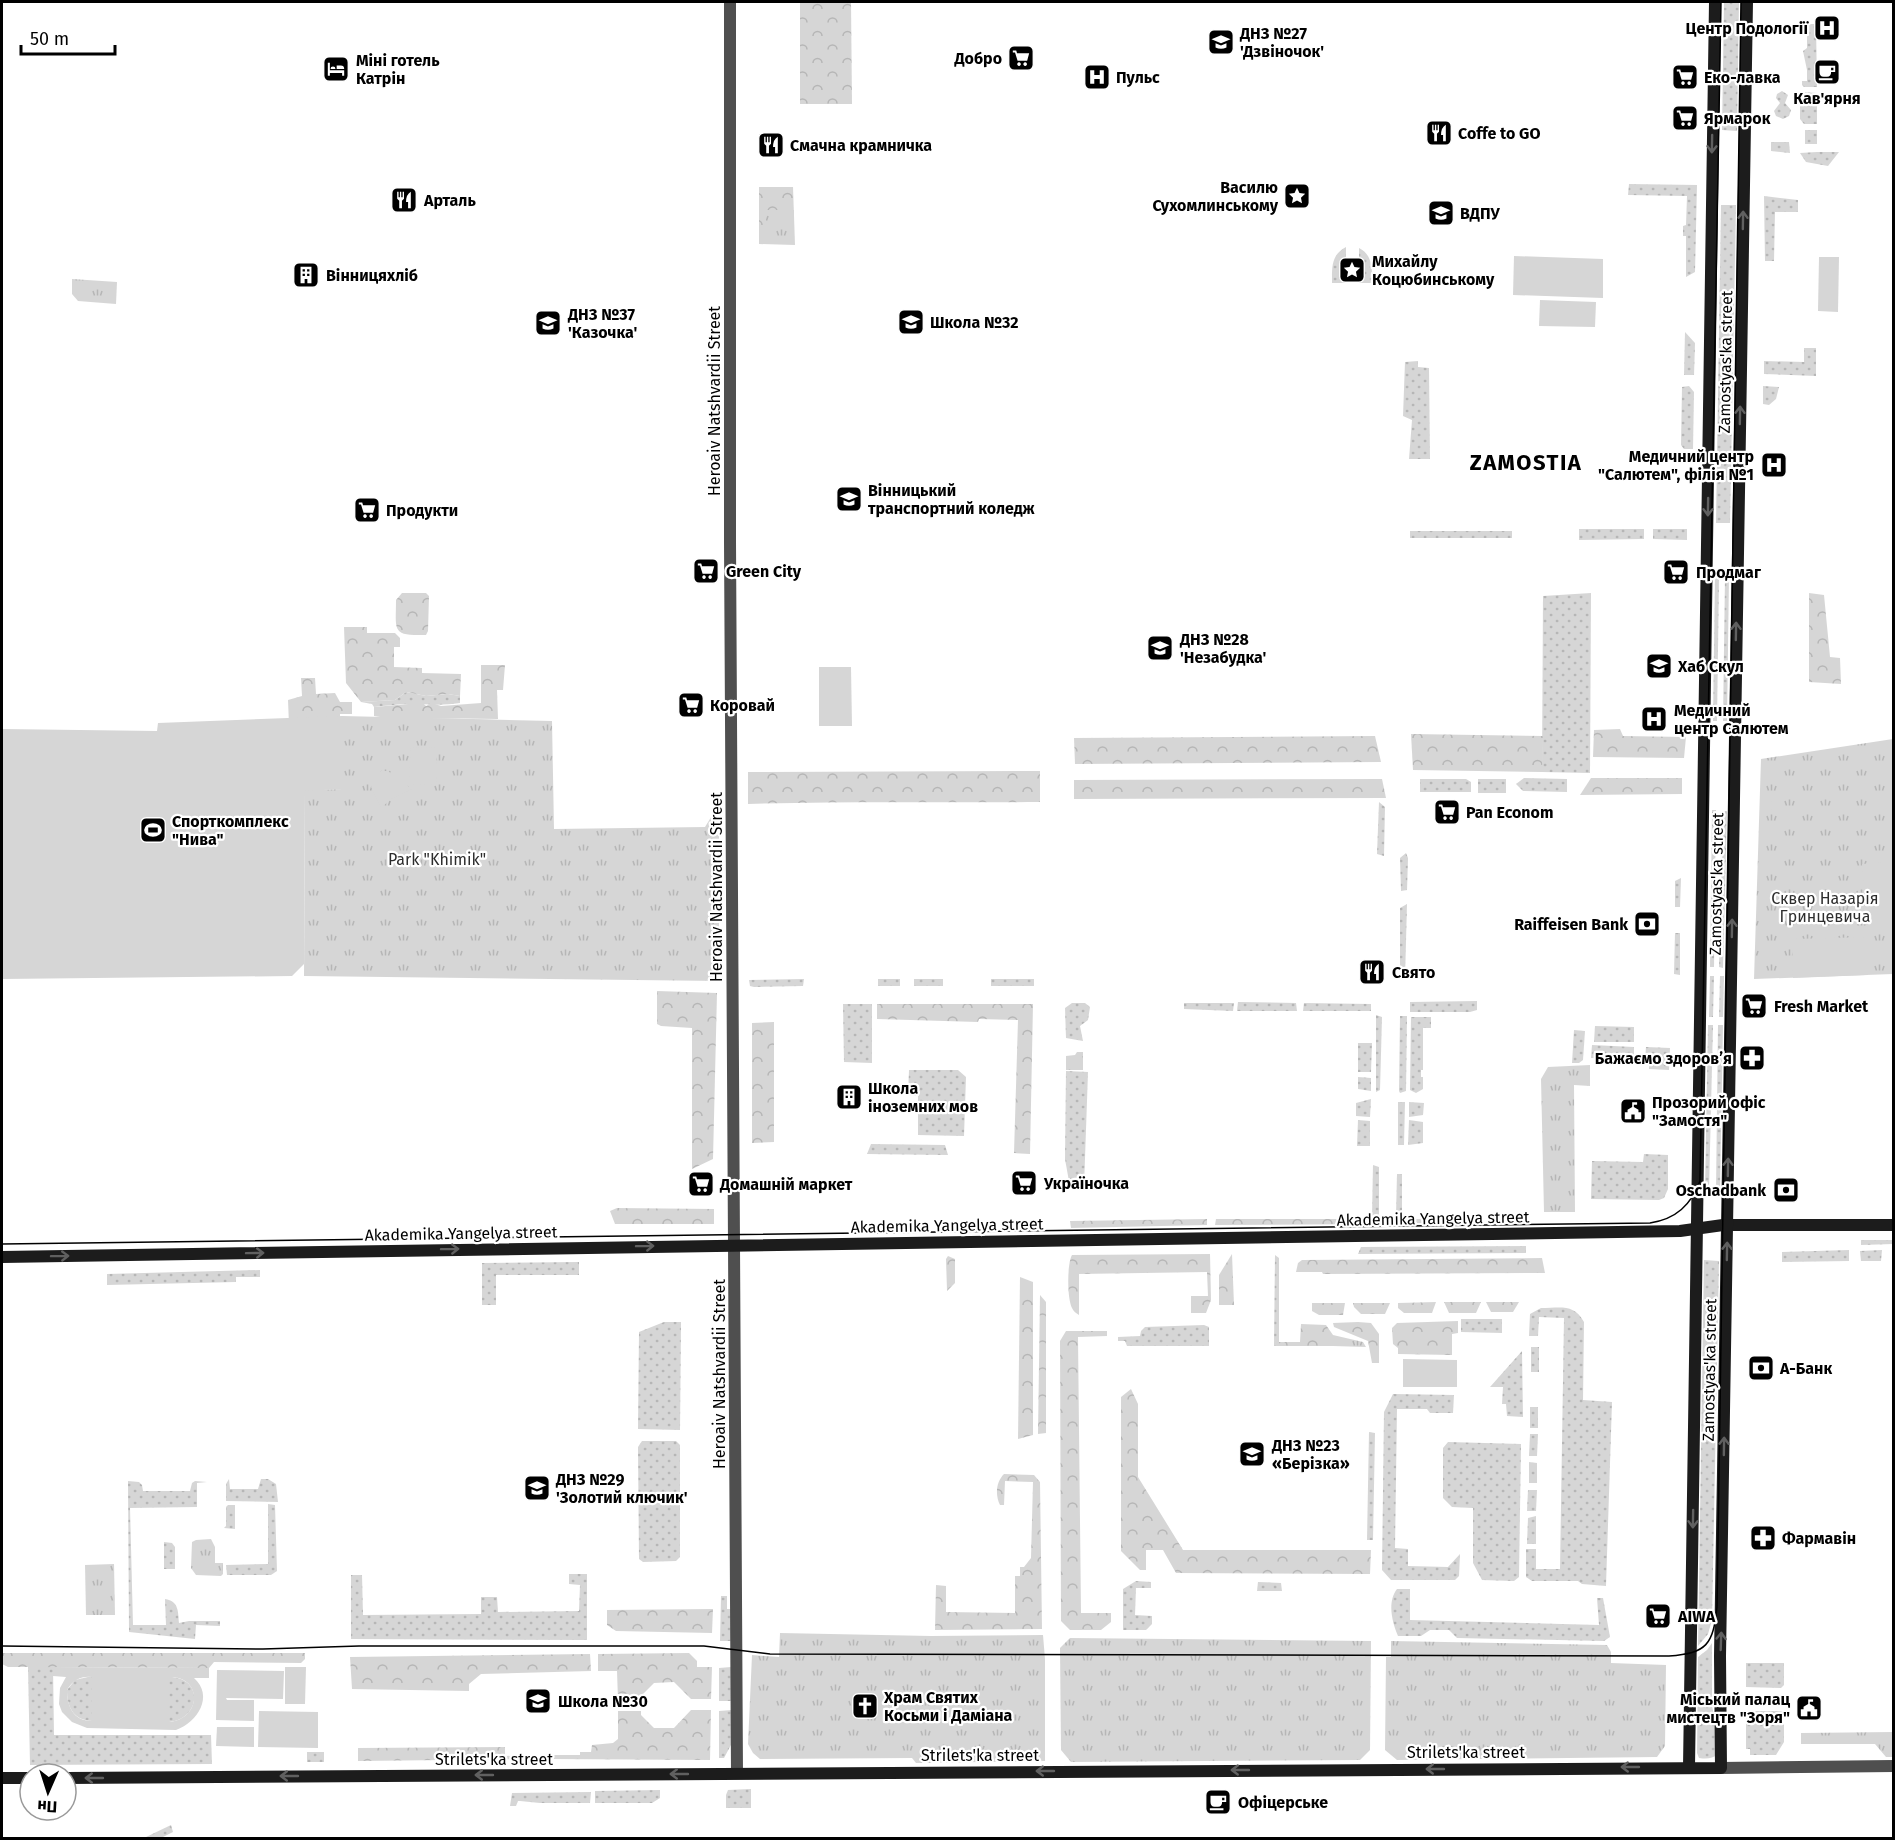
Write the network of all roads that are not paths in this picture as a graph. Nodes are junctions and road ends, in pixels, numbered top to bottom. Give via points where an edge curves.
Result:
1 (730, 2) edge
2 (1715, 2) edge
3 (1747, 2) edge
4 (1893, 1225) edge
5 (1728, 1226) junction
6 (1697, 1229) junction
7 (735, 1245) junction
8 (2, 1257) edge
9 (1893, 1766) edge
10 (1689, 1767) junction
11 (1721, 1768) junction
12 (737, 1773) junction
13 (2, 1778) edge
14 (18, 1778) edge
15 (78, 1778) edge

1 - 7 street, Heroaiv Natshvardii Street
2 -> 6 main road, Zamostyas'ka street
5 -> 3 main road, Zamostyas'ka street
4 - 5 main road, Akademika Yangelya street
5 - 6 main road, Akademika Yangelya street
11 -> 5 main road, Zamostyas'ka street
6 - 7 main road, Akademika Yangelya street
6 -> 10 main road, Zamostyas'ka street
8 -> 7 main road, Akademika Yangelya street
7 - 12 street, Heroaiv Natshvardii Street
9 - 11 street, Strilets'ka street
10 - 11 main road, Strilets'ka street
10 -> 12 main road, Strilets'ka street
12 -> 15 main road, Strilets'ka street
13 - 14 main road

